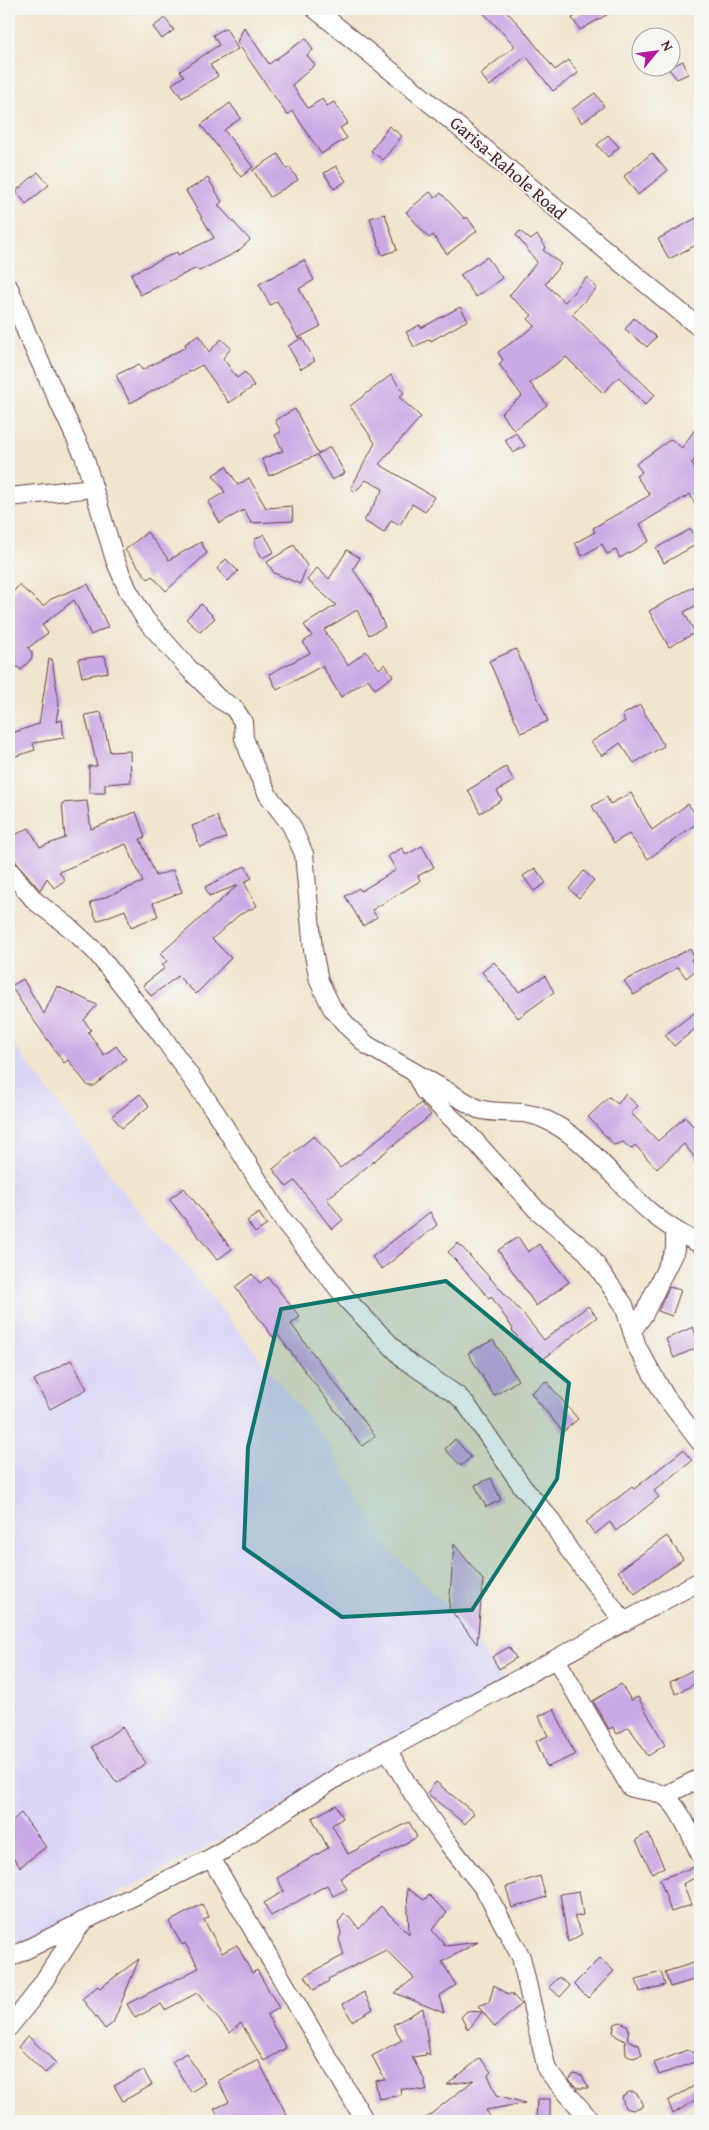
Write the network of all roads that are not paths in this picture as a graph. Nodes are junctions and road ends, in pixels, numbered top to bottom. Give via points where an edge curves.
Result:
1 (315, 9) edge
2 (9, 288) edge
3 (700, 328) edge
4 (94, 488) junction
5 (9, 497) edge
6 (9, 870) edge
7 (416, 1074) junction
8 (675, 1230) junction
9 (700, 1244) edge
10 (632, 1331) junction
11 (700, 1442) edge
12 (700, 1581) edge
13 (624, 1622) junction
14 (556, 1659) junction
15 (387, 1749) junction
16 (700, 1778) edge
17 (664, 1796) junction
18 (700, 1854) edge
19 (211, 1858) junction
20 (83, 1920) junction
21 (9, 1958) edge
22 (9, 2026) edge
23 (365, 2121) edge
24 (591, 2121) edge

1 - 3 street, Garisa-Rahole Road via 422,94 588,237
2 - 4 street via 84,456
4 - 5 street
4 - 7 street via 114,560 128,590 145,619 190,670 234,708 243,722 244,738 268,795 290,826 304,854 313,950 319,981 332,1008 368,1046
6 - 13 street via 35,901 96,952 160,1033 216,1113 283,1220 348,1302 405,1360 466,1404 522,1486 550,1519 569,1550
7 - 8 street via 478,1110 521,1112 542,1118 562,1129 601,1160 649,1211
7 - 10 street via 424,1091 474,1140 536,1209 586,1252 624,1306
8 - 9 street
8 - 10 street via 675,1250 644,1314
10 - 11 street via 637,1347 665,1396
12 - 13 street
13 - 14 street
14 - 15 street
14 - 17 street via 630,1787
15 - 19 street
15 - 24 street via 430,1818 485,1890 521,1957 547,2070
16 - 17 street
17 - 18 street via 674,1804
19 - 20 street
19 - 23 street
20 - 21 street
20 - 22 street via 34,1996

